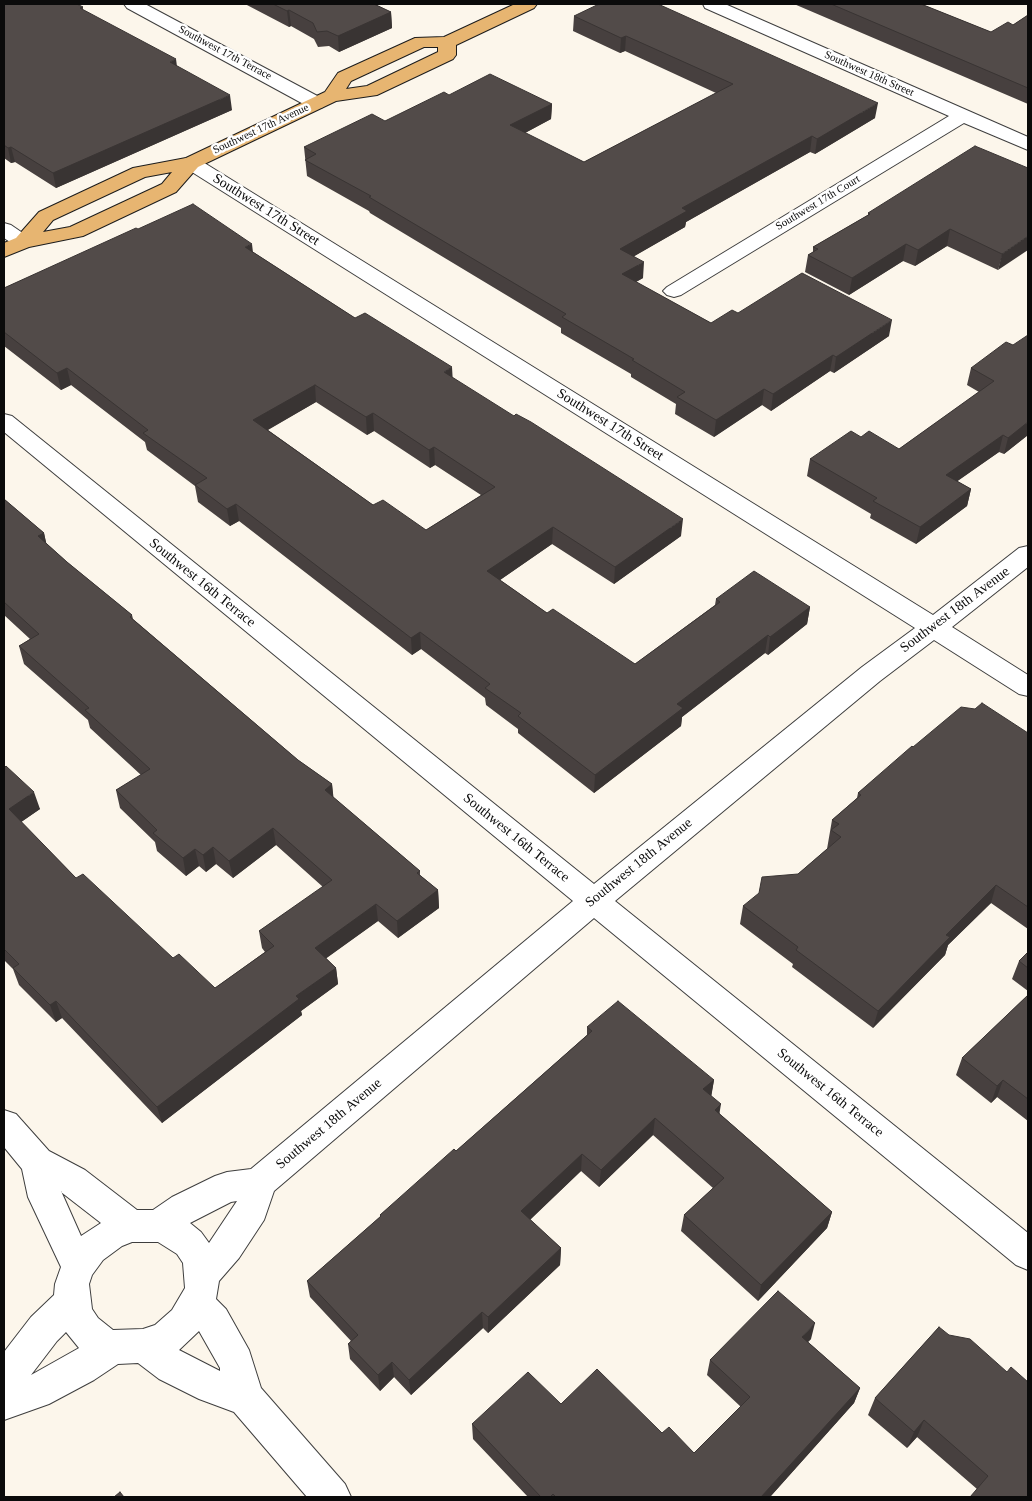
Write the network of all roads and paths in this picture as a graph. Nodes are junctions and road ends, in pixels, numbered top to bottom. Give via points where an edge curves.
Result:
1 (133, 4) edge
2 (528, 4) edge
3 (710, 4) edge
4 (324, 100) junction
5 (963, 115) junction
6 (1028, 144) edge
7 (191, 163) junction
8 (4, 229) edge
9 (23, 242) junction
10 (4, 251) edge
11 (674, 291) dead end
12 (4, 421) edge
13 (1028, 554) edge
14 (933, 628) junction
15 (1028, 687) edge
16 (594, 901) junction
17 (4, 1124) edge
18 (37, 1162) junction
19 (259, 1183) junction
20 (145, 1226) junction
21 (1028, 1254) edge
22 (78, 1267) junction
23 (200, 1289) junction
24 (72, 1302) junction
25 (128, 1347) junction
26 (4, 1388) edge
27 (246, 1398) junction
28 (4, 1402) edge
29 (332, 1497) edge

1 - 4 street, Southwest 17th Terrace
2 - 4 main road, Southwest 17th Avenue via 447,42 447,55 371,91
3 - 5 street, Southwest 18th Street
4 - 7 main road, Southwest 17th Avenue
5 - 6 street, Southwest 18th Street
5 - 11 street, Southwest 17th Court
7 - 9 main road, Southwest 17th Avenue via 169,188 76,232
7 - 9 main road, Southwest 17th Avenue via 140,172 46,216
7 - 14 street, Southwest 17th Street
8 - 9 street
9 - 10 main road, Southwest 17th Avenue
12 - 16 street, Southwest 16th Terrace
13 - 14 street, Southwest 18th Avenue
14 - 15 street, Southwest 17th Street
14 - 16 street, Southwest 18th Avenue via 871,674
16 - 19 street, Southwest 18th Avenue
16 - 21 street, Southwest 16th Terrace
17 - 18 street
18 - 20 street
18 - 22 street via 46,1197
19 - 20 street via 227,1187
19 - 23 street via 252,1209
20 - 22 street via 110,1235 91,1249
20 - 23 street via 176,1233 189,1243 199,1258
22 - 24 street via 72,1284
23 - 25 street via 185,1322 166,1338
23 - 27 street via 236,1362
24 - 25 street via 76,1317 97,1340
24 - 26 street via 20,1360
25 - 27 street
25 - 28 street via 36,1391
27 - 29 street

